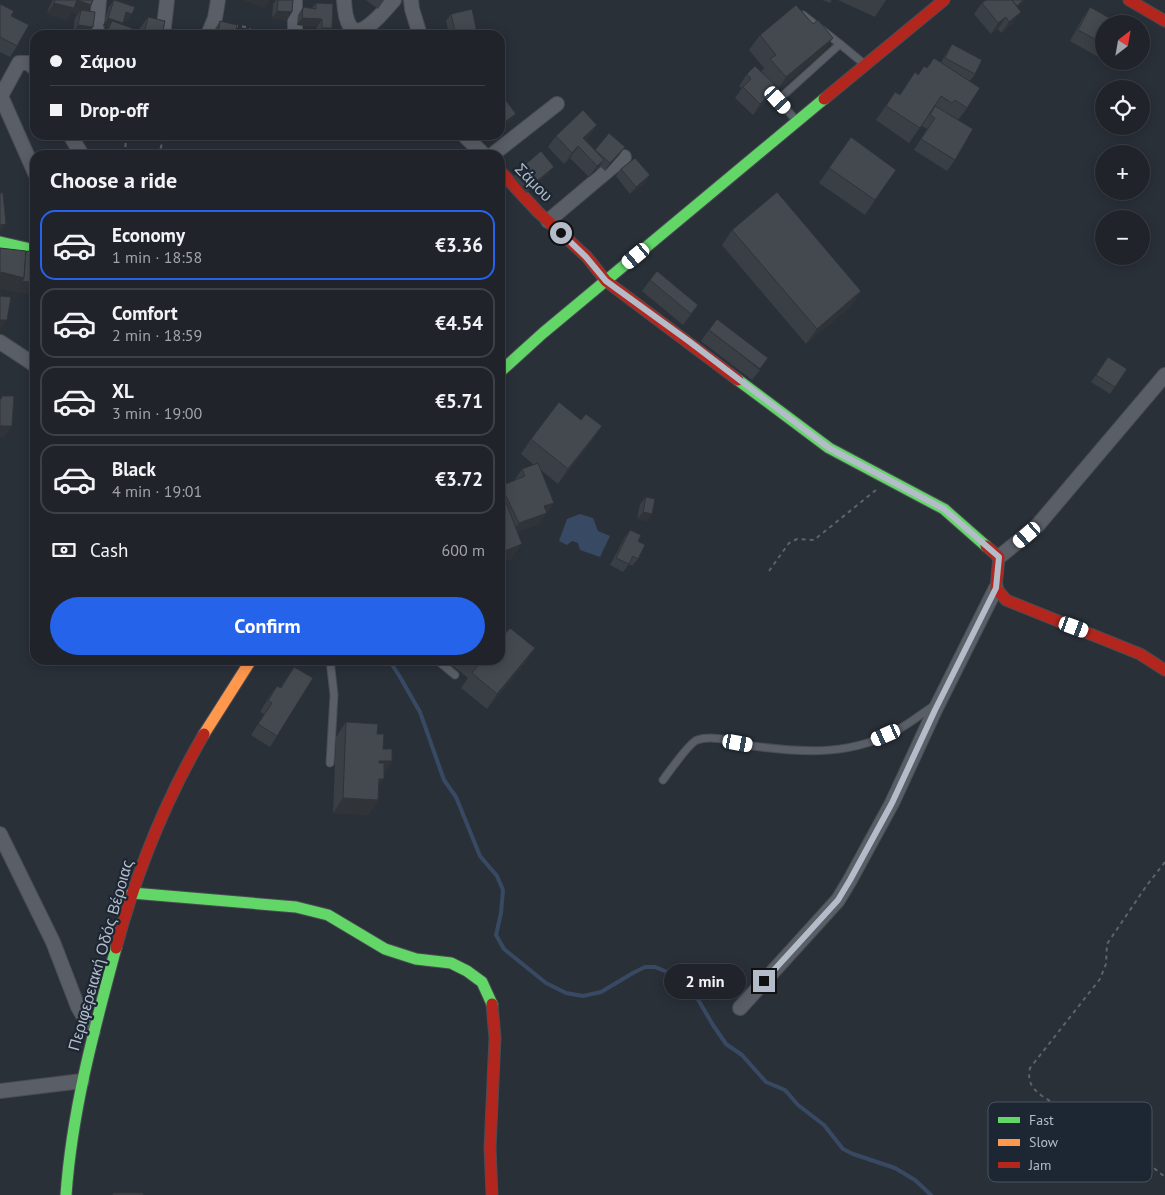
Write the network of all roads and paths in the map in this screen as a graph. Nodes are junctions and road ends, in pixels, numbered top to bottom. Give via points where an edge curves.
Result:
1 (99, 0) edge
2 (168, 0) edge
3 (218, 0) edge
4 (296, 0) edge
5 (344, 0) edge
6 (394, 0) edge
7 (411, 0) edge
8 (944, 0) edge
9 (1129, 0) edge
10 (797, 10) edge
11 (215, 18) junction
12 (1165, 21) edge
13 (96, 30) edge
14 (163, 30) edge
15 (210, 30) edge
16 (251, 30) edge
17 (295, 30) edge
18 (419, 30) edge
19 (840, 44) junction
20 (30, 64) edge
21 (866, 65) junction
22 (0, 95) edge
23 (557, 104) dead end
24 (798, 122) junction
25 (469, 140) edge
26 (479, 150) edge
27 (498, 150) edge
28 (624, 157) edge
29 (30, 162) edge
30 (505, 176) edge
31 (548, 221) junction
32 (0, 242) edge
33 (30, 249) edge
34 (606, 281) junction
35 (0, 342) edge
36 (30, 362) edge
37 (505, 367) edge
38 (1165, 375) edge
39 (888, 480) junction
40 (999, 557) junction
41 (769, 571) dead end
42 (996, 588) junction
43 (248, 665) edge
44 (331, 665) edge
45 (443, 665) edge
46 (1165, 670) edge
47 (455, 676) dead end
48 (940, 702) junction
49 (330, 763) dead end
50 (663, 780) dead end
51 (0, 834) edge
52 (1165, 862) edge
53 (132, 893) junction
54 (740, 1008) dead end
55 (93, 1032) junction
56 (82, 1081) junction
57 (0, 1091) edge
58 (1052, 1102) edge
59 (1152, 1167) edge
60 (1165, 1177) edge
61 (66, 1195) edge
62 (492, 1195) edge

1 - 13 street
2 - 14 street
3 - 11 street
4 - 17 street
5 - 6 street via 348,25 354,30 364,30 374,23
7 - 18 street
8 - 21 street
9 - 12 street
10 - 19 lane
11 - 15 street
11 - 16 path
19 - 21 lane
19 - 24 lane via 778,100
20 - 22 street via 20,64
21 - 24 street
22 - 29 street
23 - 27 street
24 - 34 street
25 - 26 street
28 - 31 street
30 - 31 street, Σάμου
31 - 34 street, Σάμου
32 - 33 street
34 - 37 street
34 - 39 street, Σάμου via 829,448
35 - 36 street
38 - 40 street via 1037,526
39 - 40 street, Σάμου via 944,509
39 - 41 path via 814,540 797,539 789,543
40 - 42 street
42 - 46 street via 1006,600 1140,654
42 - 48 street
43 - 53 street, Περιφερειακή Οδός Βέροιας via 189,759 148,848
44 - 49 lane via 334,695
45 - 47 lane
48 - 50 lane via 900,729 844,749 808,751 706,737 694,741
48 - 54 street via 892,803 838,900
51 - 55 street via 53,942 78,1007
52 - 58 path via 1107,944 1106,964 1100,979 1030,1068 1028,1077 1032,1087
53 - 55 street, Περιφερειακή Οδός Βέροιας
53 - 62 street via 296,907 328,915 385,949 416,959 451,963 482,982 493,1005 495,1038 490,1148
55 - 56 street, Περιφερειακή Οδός Βέροιας
56 - 57 street
56 - 61 street, Περιφερειακή Οδός Βέροιας via 74,1116
59 - 60 path

